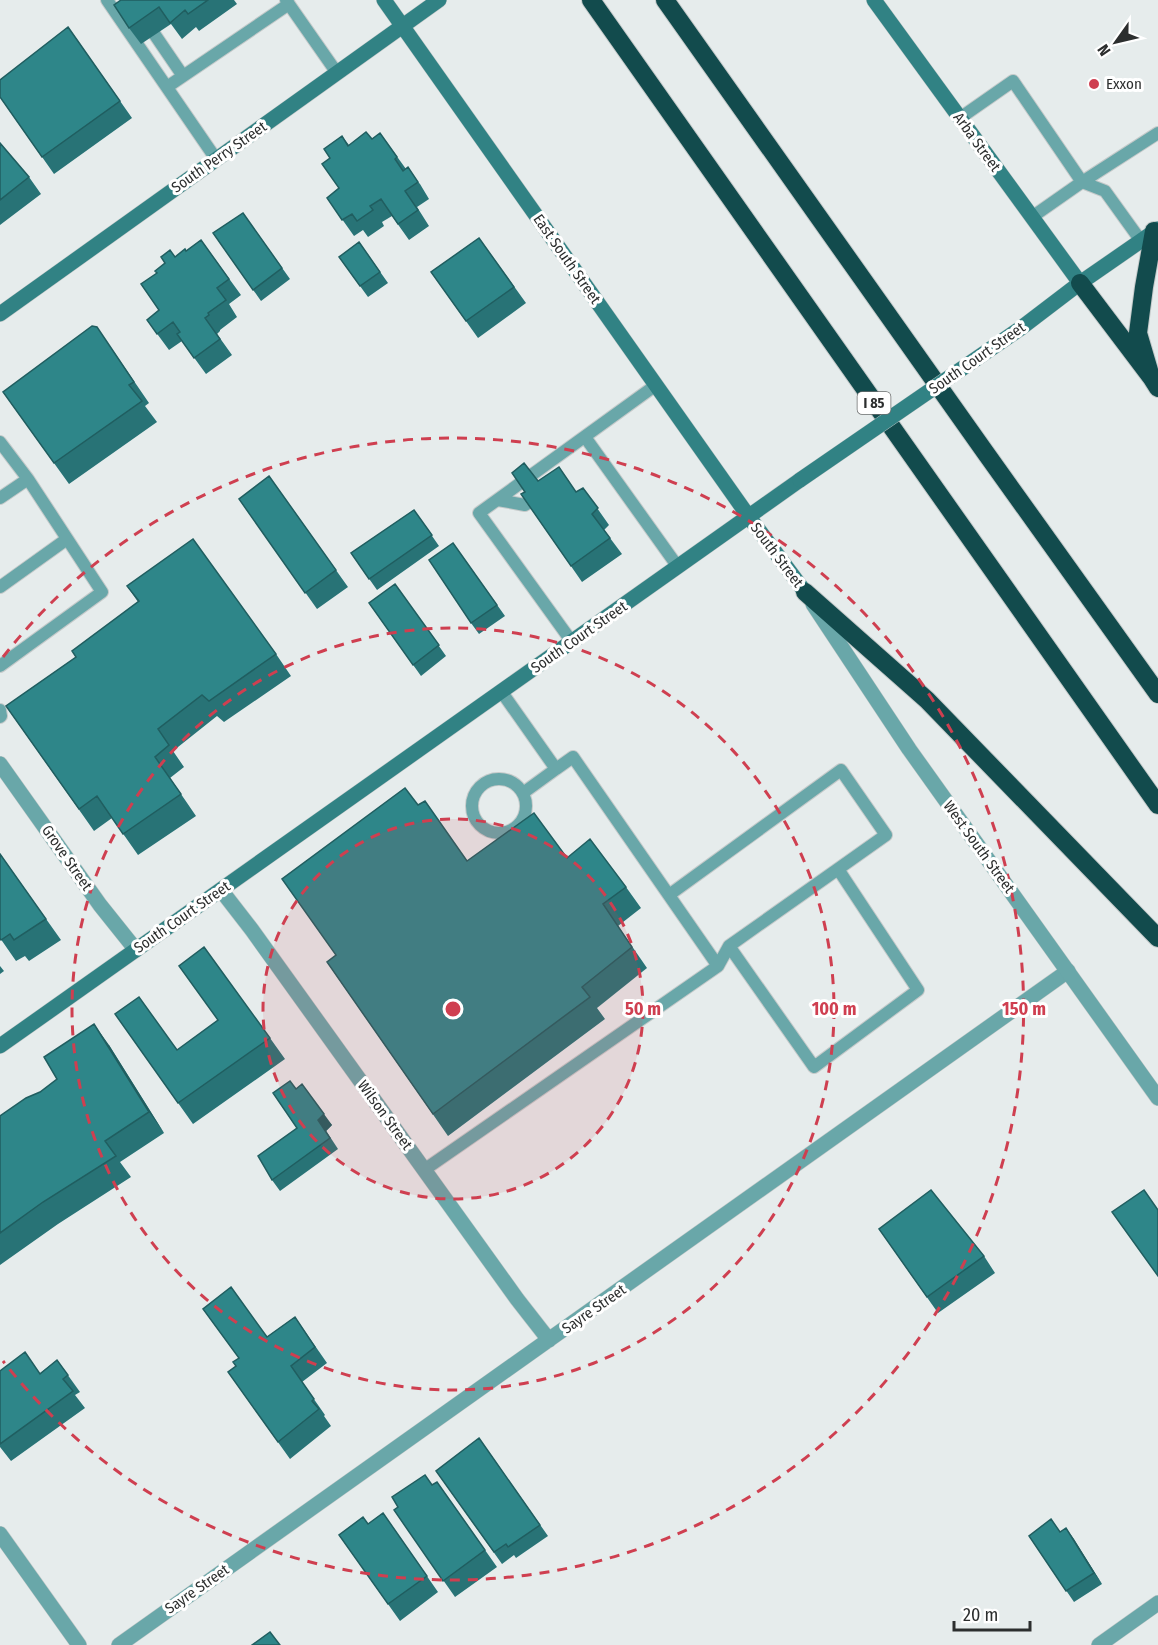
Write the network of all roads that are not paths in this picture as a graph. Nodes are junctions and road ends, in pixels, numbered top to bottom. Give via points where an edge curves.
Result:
1 (107, 0) edge
2 (384, 0) edge
3 (439, 0) edge
4 (591, 0) edge
5 (665, 0) edge
6 (874, 0) edge
7 (288, 2) edge
8 (402, 26) junction
9 (154, 35) dead end
10 (337, 73) junction
11 (183, 76) junction
12 (167, 87) junction
13 (960, 118) junction
14 (1158, 133) edge
15 (216, 159) junction
16 (1082, 182) junction
17 (1032, 217) junction
18 (1151, 234) edge
19 (1080, 283) junction
20 (0, 314) edge
21 (1155, 383) edge
22 (656, 386) junction
23 (585, 437) junction
24 (0, 442) edge
25 (556, 457) junction
26 (554, 476) edge
27 (28, 479) junction
28 (0, 498) edge
29 (498, 500) junction
30 (531, 501) edge
31 (749, 517) junction
32 (67, 539) junction
33 (678, 567) junction
34 (0, 587) edge
35 (805, 592) junction
36 (572, 642) junction
37 (0, 666) edge
38 (501, 691) junction
39 (1158, 694) edge
40 (0, 710) edge
41 (0, 717) edge
42 (0, 764) edge
43 (556, 769) junction
44 (523, 793) junction
45 (1158, 805) edge
46 (838, 869) junction
47 (221, 890) junction
48 (669, 895) junction
49 (1158, 938) edge
50 (729, 946) junction
51 (136, 950) junction
52 (718, 966) junction
53 (1068, 971) junction
54 (0, 1046) edge
55 (1158, 1098) edge
56 (424, 1170) junction
57 (549, 1340) junction
58 (0, 1534) edge
59 (1158, 1603) edge
60 (79, 1645) edge
61 (118, 1645) edge
62 (1098, 1645) edge

1 - 12 lane
2 - 8 main road, East South Street
3 - 8 main road, South Perry Street
4 - 45 highway, I 85
5 - 39 highway
6 - 13 main road, Arba Street
7 - 10 lane
7 - 11 lane
8 - 10 main road, South Perry Street
8 - 22 main road, East South Street
9 - 11 lane
10 - 15 main road, South Perry Street
11 - 12 lane
12 - 15 lane
13 - 16 lane via 1013,81
13 - 17 main road, Arba Street
14 - 16 lane
15 - 20 main road, South Perry Street
16 - 17 lane
16 - 18 lane via 1105,191
17 - 19 main road, Arba Street
18 - 19 main road, South Court Street
18 - 21 highway via 1138,333
19 - 21 highway
19 - 31 main road, South Court Street, bridge
22 - 23 lane
22 - 31 main road, East South Street
23 - 25 lane
23 - 33 lane
24 - 27 lane
25 - 26 lane
25 - 29 lane
27 - 28 lane
27 - 32 lane
29 - 30 lane via 525,505
29 - 36 lane via 479,513
31 - 33 main road, South Court Street
31 - 35 main road, South Street
32 - 34 lane
32 - 37 lane via 102,592
33 - 36 main road, South Court Street
35 - 49 highway via 927,700
35 - 53 street, West South Street via 909,749
36 - 38 main road, South Court Street
38 - 43 lane
38 - 47 main road, South Court Street
40 - 41 lane
42 - 51 street, Grove Street
43 - 44 lane
43 - 48 lane via 573,757
44 - 44 lane via 510,781 485,783 473,797 478,822 484,829 501,833 518,826 526,810
46 - 48 lane via 886,835 842,770
46 - 50 lane
46 - 50 lane via 918,990 814,1067
47 - 51 main road, South Court Street
47 - 56 street, Wilson Street
48 - 52 lane
50 - 52 lane
51 - 54 main road, South Court Street
52 - 56 lane
53 - 55 street, West South Street
53 - 57 street, Sayre Street
56 - 57 street, Wilson Street
57 - 61 street, Sayre Street
58 - 60 street
59 - 62 street

